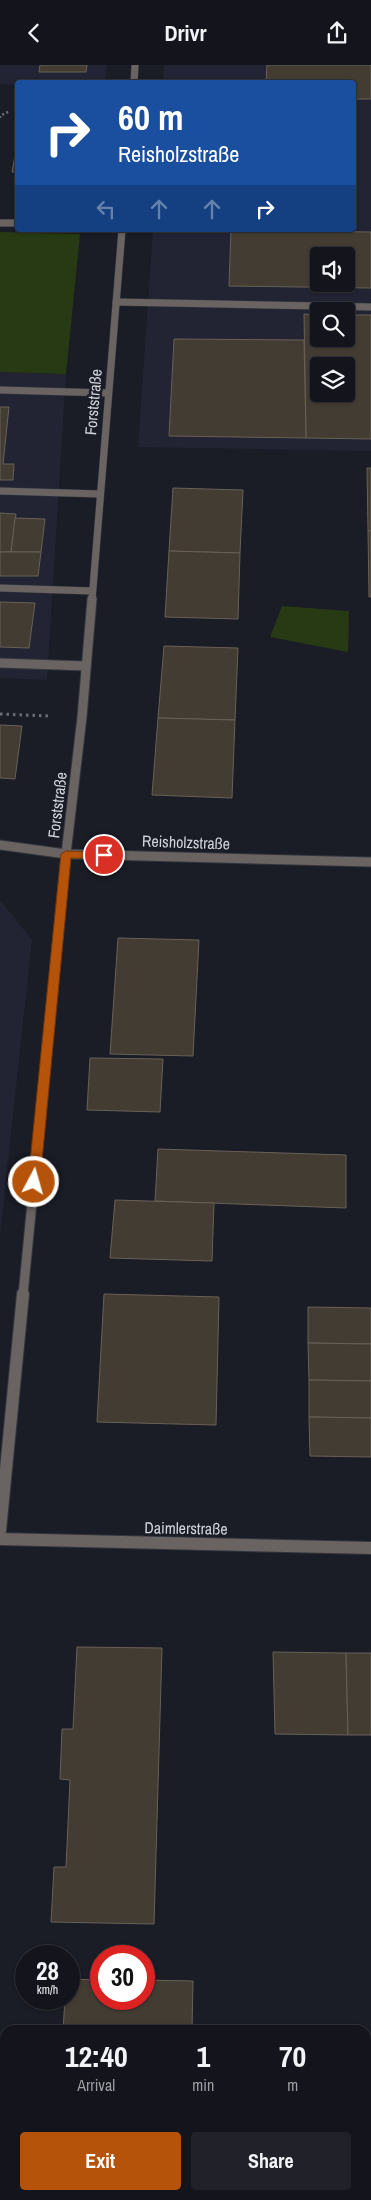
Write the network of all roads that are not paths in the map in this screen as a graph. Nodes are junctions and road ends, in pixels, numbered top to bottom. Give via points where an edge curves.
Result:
1 (135, 65) edge
2 (134, 80) edge
3 (0, 223) edge
4 (15, 223) edge
5 (122, 232) edge
6 (116, 302) junction
7 (371, 307) edge
8 (0, 390) edge
9 (108, 393) junction
10 (0, 491) edge
11 (100, 494) junction
12 (0, 588) edge
13 (92, 591) junction
14 (0, 663) edge
15 (86, 666) junction
16 (0, 845) edge
17 (66, 854) junction
18 (371, 863) edge
19 (0, 1531) edge
20 (0, 1539) edge
21 (371, 1548) edge

1 - 2 street
3 - 4 street
5 - 6 street, Forststraße
6 - 7 street
6 - 9 street, Forststraße
8 - 9 street
9 - 11 street, Forststraße
10 - 11 street
11 - 13 street, Forststraße
12 - 13 street
13 - 15 street, Forststraße
14 - 15 street
15 - 17 street, Forststraße
16 - 17 street, Reisholzstraße
17 - 18 street, Reisholzstraße
17 - 19 street, Forststraße
20 - 21 street, Daimlerstraße

